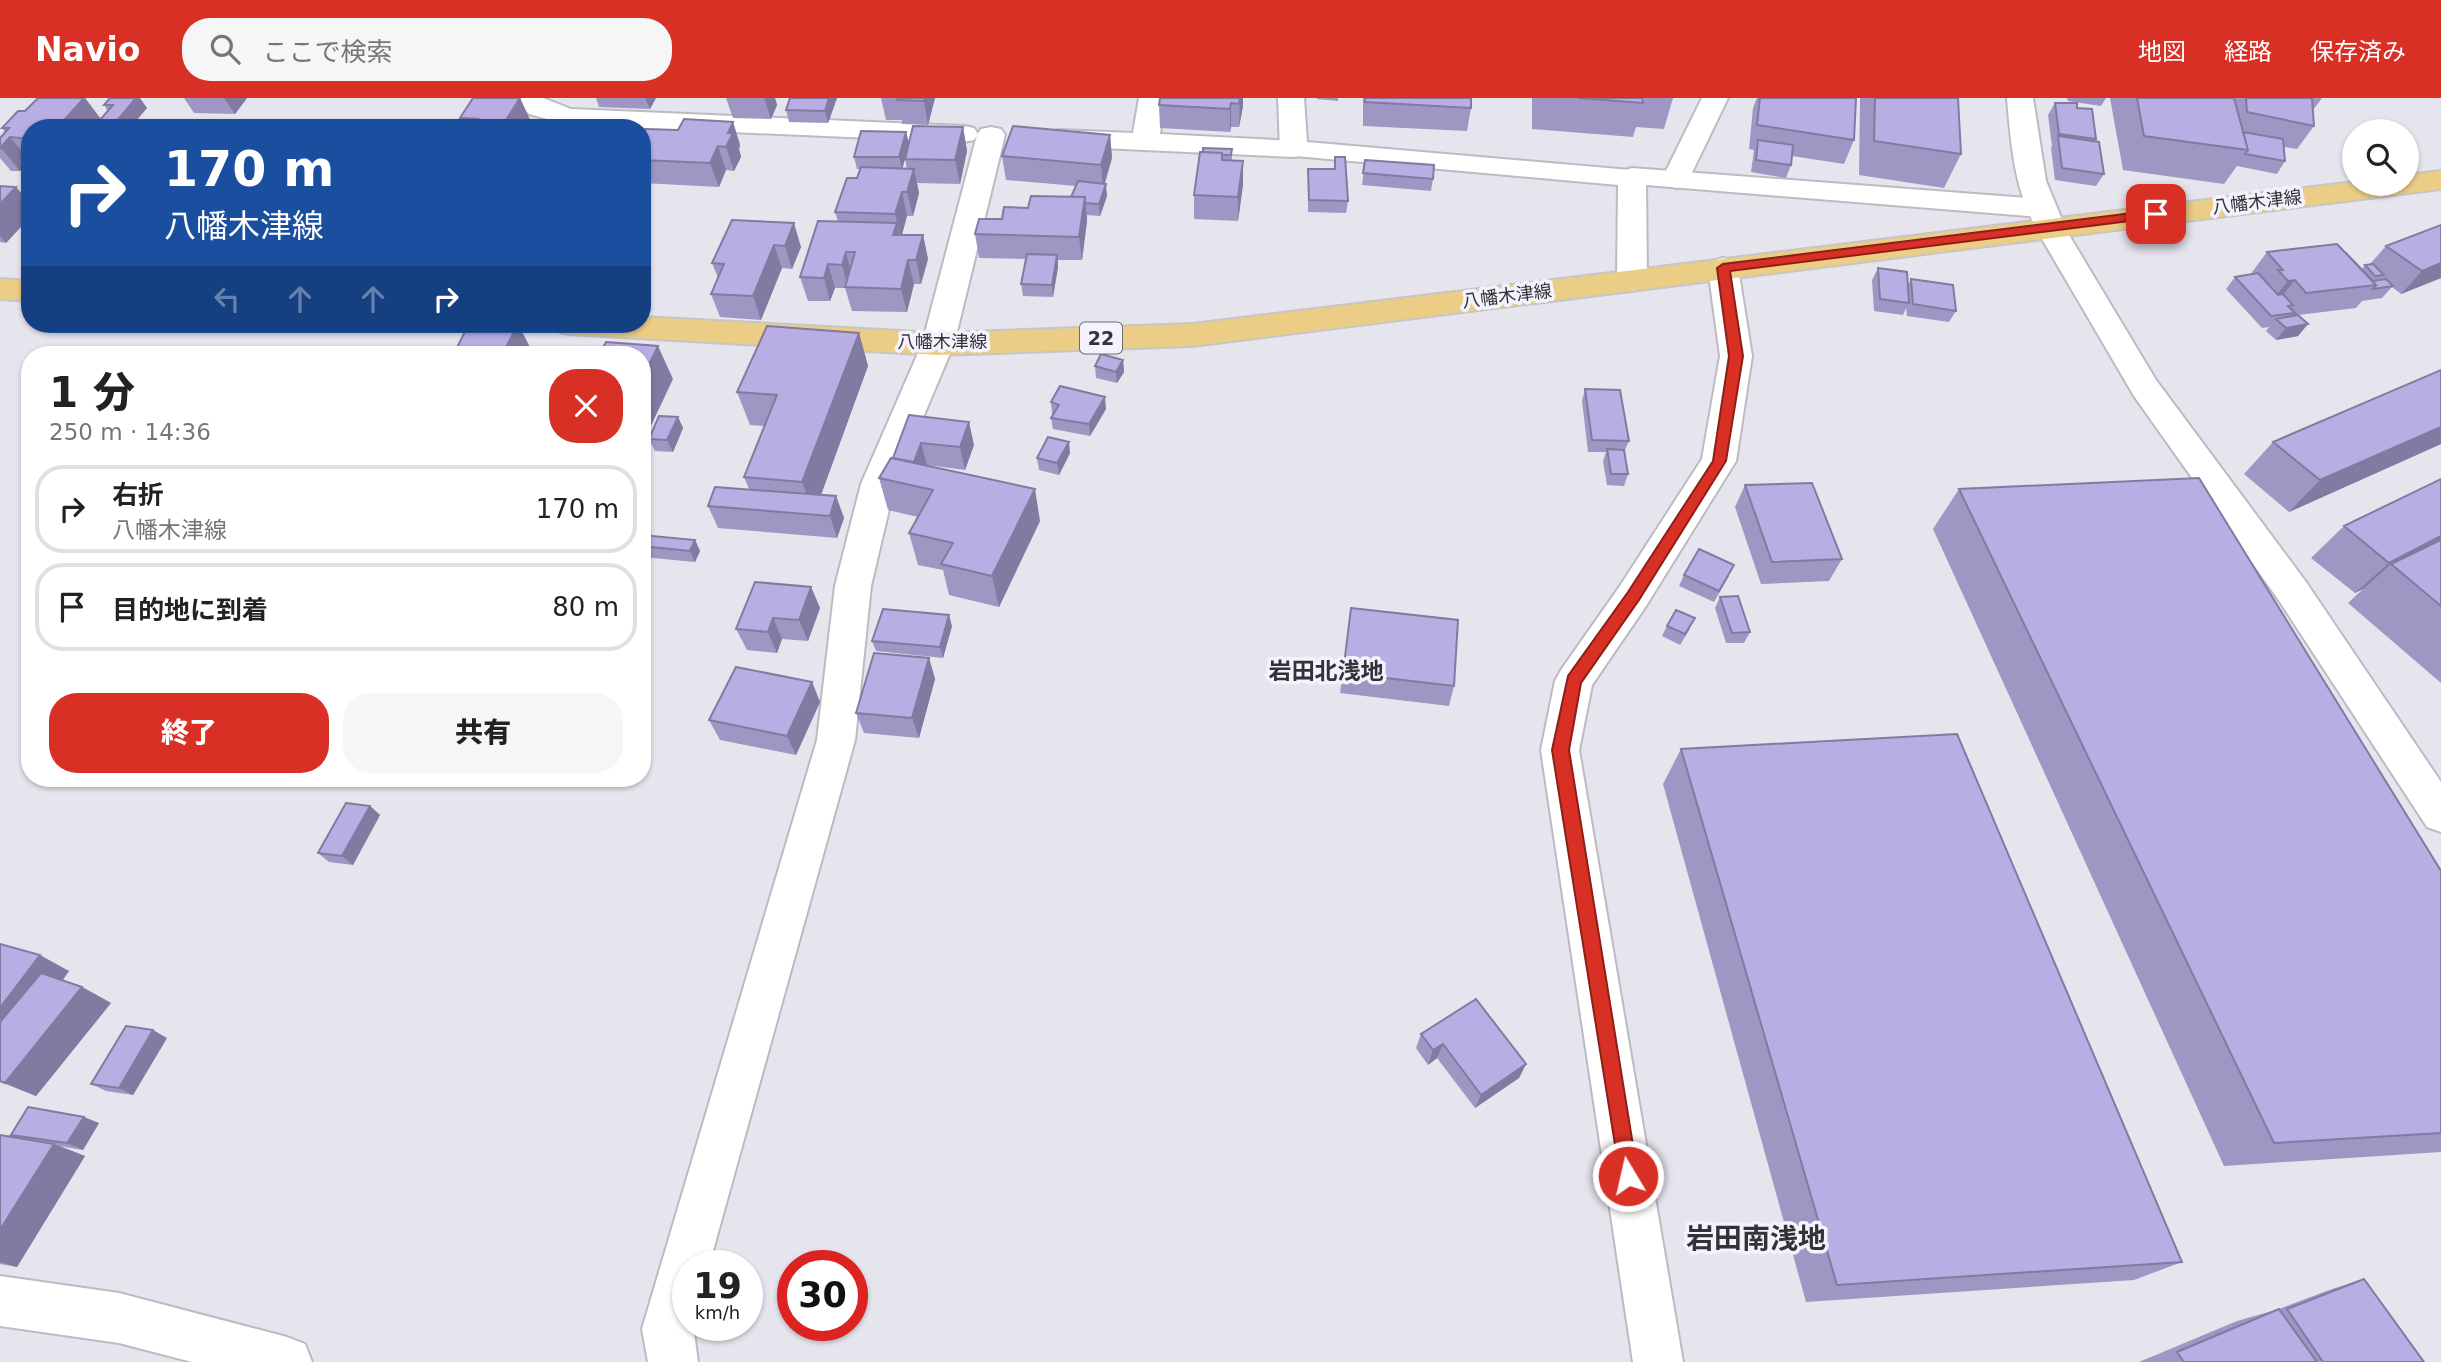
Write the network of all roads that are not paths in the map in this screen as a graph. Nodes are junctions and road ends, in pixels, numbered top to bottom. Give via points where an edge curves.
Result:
1 (527, 98) edge
2 (1152, 98) edge
3 (1291, 98) edge
4 (1715, 98) edge
5 (2020, 98) edge
6 (616, 119) edge
7 (651, 120) edge
8 (1015, 136) junction
9 (1145, 142) junction
10 (1294, 149) junction
11 (1632, 177) junction
12 (1676, 179) junction
13 (2441, 180) edge
14 (2045, 217) junction
15 (1723, 268) junction
16 (1632, 281) junction
17 (0, 289) edge
18 (21, 290) edge
19 (651, 328) edge
20 (938, 344) junction
21 (2441, 815) edge
22 (0, 1301) edge
23 (287, 1362) edge
24 (673, 1362) edge
25 (1658, 1362) edge

1 - 6 street via 539,108 569,117
2 - 9 street
3 - 10 street
4 - 12 street
5 - 14 street via 2027,159
7 - 8 street
8 - 9 street
8 - 20 street
9 - 10 street
10 - 11 street
11 - 12 street
11 - 16 street
12 - 14 street
13 - 14 main road, 八幡木津線 / 22
14 - 15 main road, 八幡木津線 / 22
14 - 21 street via 2145,388 2293,592
15 - 16 main road, 八幡木津線 / 22
15 - 25 street via 1736,356 1719,461 1574,681 1560,750
16 - 20 main road, 八幡木津線 / 22 via 1193,335
17 - 18 main road
19 - 20 main road, 八幡木津線 / 22
20 - 24 street via 878,484 853,586 836,740 667,1329
22 - 23 street via 119,1318

